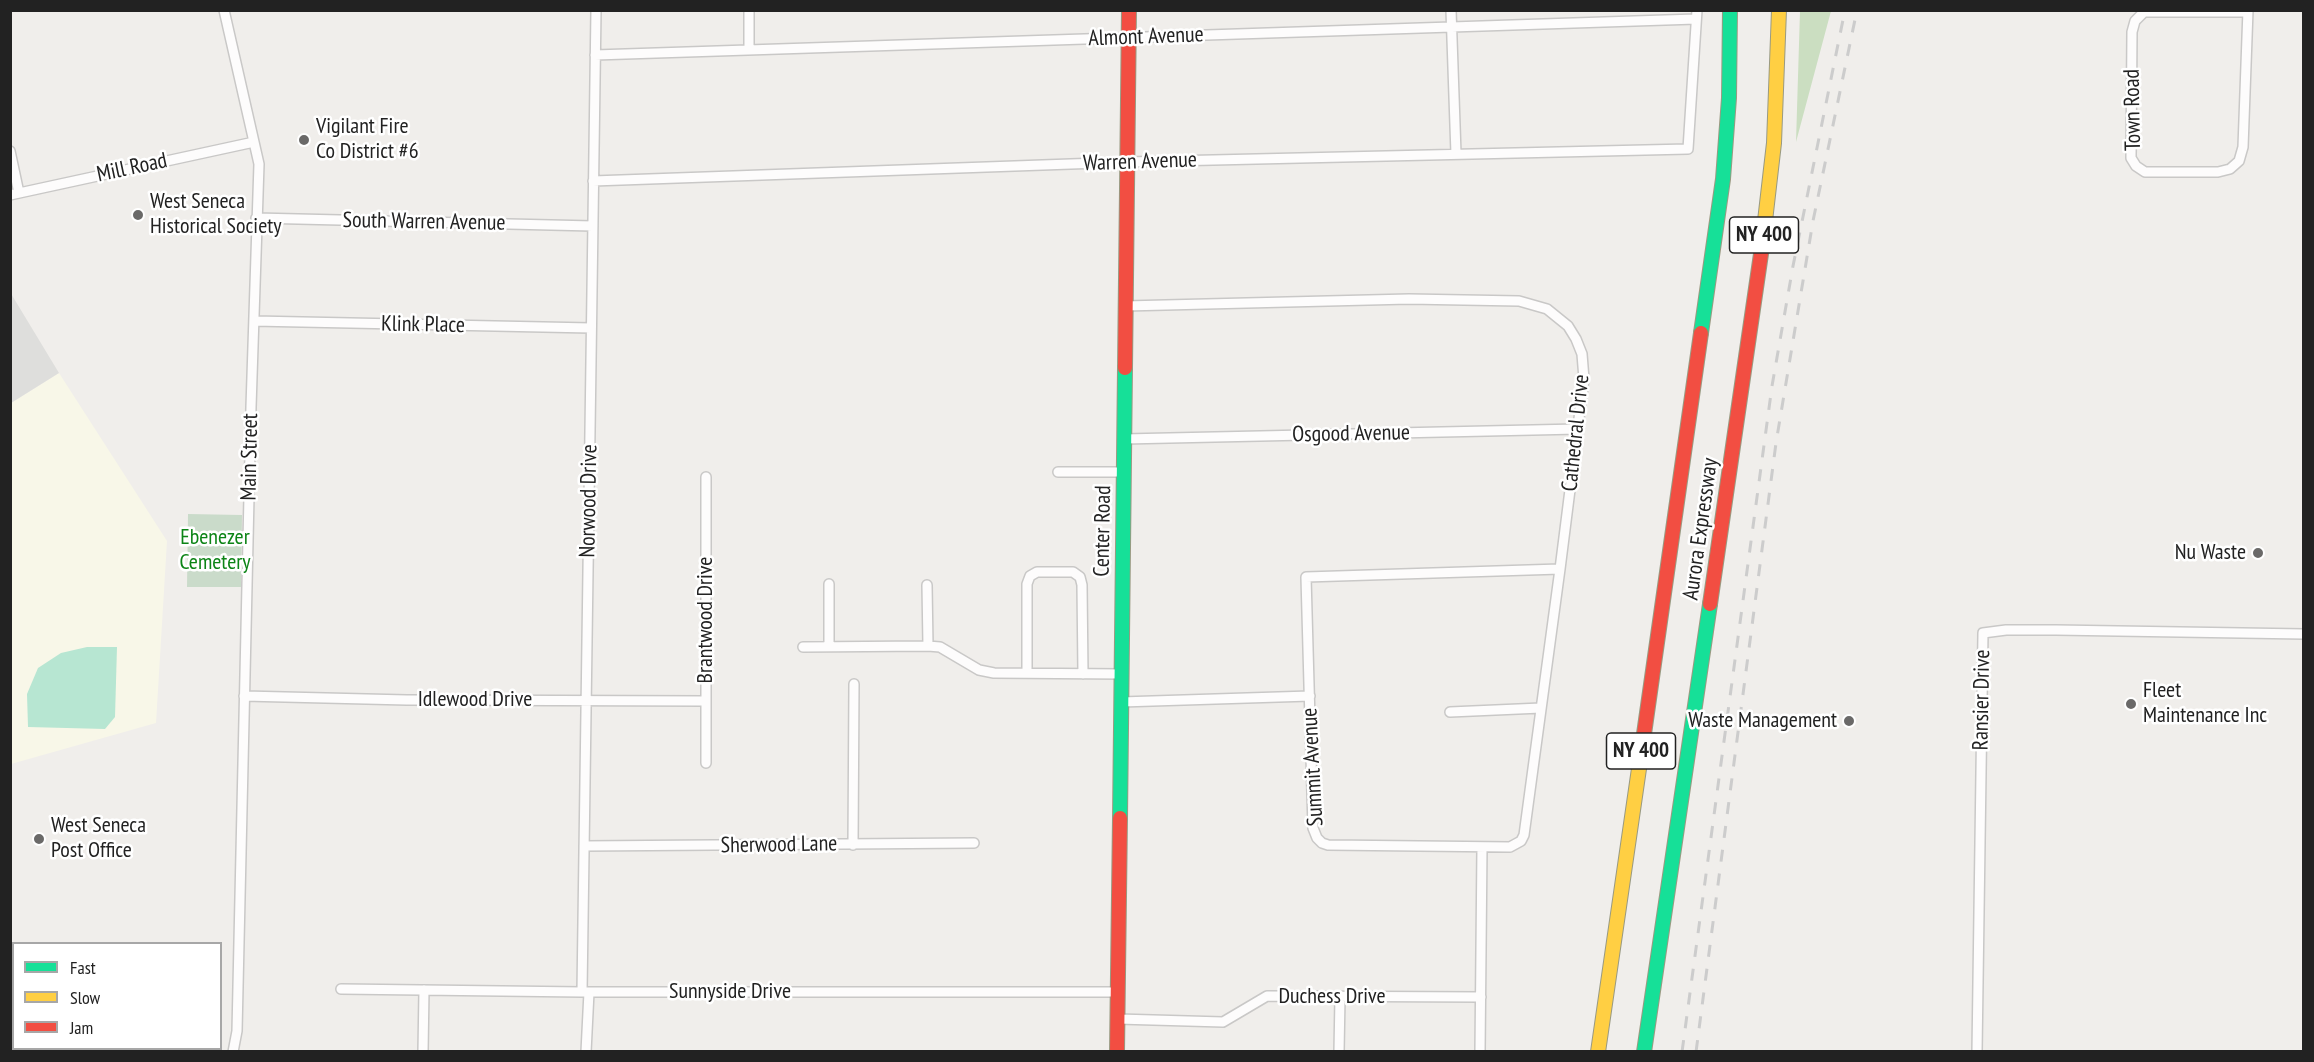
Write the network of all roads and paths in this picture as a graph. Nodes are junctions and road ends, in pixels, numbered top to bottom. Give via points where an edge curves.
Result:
1 (224, 10) edge
2 (596, 10) edge
3 (749, 10) edge
4 (1129, 10) edge
5 (1451, 10) edge
6 (1730, 10) edge
7 (1779, 10) edge
8 (2248, 11) edge
9 (1696, 15) edge
10 (1452, 26) junction
11 (1128, 38) junction
12 (748, 50) junction
13 (595, 55) junction
14 (254, 142) junction
15 (10, 151) edge
16 (1456, 153) junction
17 (1127, 162) junction
18 (593, 181) junction
19 (15, 194) edge
20 (256, 218) junction
21 (592, 226) junction
22 (1125, 306) junction
23 (254, 321) junction
24 (591, 328) junction
25 (1578, 429) junction
26 (1124, 439) junction
27 (1058, 472) dead end
28 (1124, 472) junction
29 (706, 477) dead end
30 (1560, 569) junction
31 (829, 584) dead end
32 (927, 585) dead end
33 (2304, 634) edge
34 (928, 646) junction
35 (803, 647) dead end
36 (829, 647) junction
37 (1027, 673) junction
38 (1083, 674) junction
39 (1122, 674) junction
40 (854, 684) dead end
41 (244, 696) junction
42 (1310, 696) junction
43 (587, 701) junction
44 (705, 701) junction
45 (1121, 702) junction
46 (1541, 708) junction
47 (1450, 712) dead end
48 (706, 763) dead end
49 (974, 843) dead end
50 (853, 844) junction
51 (584, 846) junction
52 (1482, 847) junction
53 (341, 989) dead end
54 (424, 990) junction
55 (585, 992) junction
56 (1118, 992) junction
57 (1340, 997) junction
58 (1481, 997) junction
59 (1118, 1019) junction
60 (233, 1052) edge
61 (423, 1052) edge
62 (586, 1052) edge
63 (1118, 1052) edge
64 (1340, 1052) edge
65 (1480, 1052) edge
66 (1598, 1052) edge
67 (1644, 1052) edge
68 (1977, 1052) edge

1 - 14 street, Main Street
2 - 13 street, Norwood Drive
3 - 12 street
4 - 11 main road, Center Road
5 - 10 street
6 - 66 main road, Aurora Expressway / NY 400 via 1723,178
7 - 67 main road, Aurora Expressway / NY 400 via 1774,143 1766,223
8 - 8 street, Town Road via 2243,147 2239,160 2230,169 2218,172 2145,172 2136,166 2131,158 2135,21 2144,12
9 - 10 street, Almont Avenue
9 - 16 street, Warren Avenue via 1688,149
10 - 11 street, Almont Avenue
10 - 16 street
11 - 12 street, Almont Avenue
11 - 17 main road, Center Road
12 - 13 street, Almont Avenue
13 - 18 street, Norwood Drive
14 - 19 street, Mill Road
14 - 20 street, Main Street via 259,164
15 - 19 street
16 - 17 street, Warren Avenue
17 - 18 street, Warren Avenue
17 - 22 main road, Center Road
18 - 21 street, Norwood Drive
20 - 21 street, South Warren Avenue
20 - 23 street, Main Street
21 - 24 street, Norwood Drive
22 - 25 street, Cathedral Drive via 1409,299 1534,304 1568,326 1582,354 1584,379
22 - 26 main road, Center Road
23 - 24 street, Klink Place
23 - 41 street, Main Street
24 - 43 street, Norwood Drive
25 - 26 street, Osgood Avenue
25 - 30 street, Cathedral Drive
26 - 28 main road, Center Road
27 - 28 street
28 - 39 main road, Center Road
29 - 44 street, Brantwood Drive
30 - 42 street, Summit Avenue via 1306,578
30 - 46 street, Cathedral Drive
31 - 36 street
32 - 34 street
33 - 68 street, Ransier Drive via 2056,630 1983,633
34 - 36 street
34 - 37 street via 940,647 979,670
35 - 36 street
37 - 38 street
37 - 38 street via 1030,576 1037,572 1073,572 1082,585
38 - 39 street
39 - 45 main road, Center Road
40 - 50 street
41 - 43 street, Idlewood Drive
41 - 60 street, Main Street via 237,1031
42 - 45 street
42 - 52 street, Summit Avenue via 1314,828 1322,843
43 - 44 street, Idlewood Drive
43 - 51 street, Norwood Drive
44 - 48 street, Brantwood Drive
45 - 56 main road, Center Road
46 - 47 street
46 - 52 street, Cathedral Drive via 1524,835 1510,848
49 - 50 street, Sherwood Lane
50 - 51 street, Sherwood Lane
51 - 55 street, Norwood Drive
52 - 58 street
53 - 54 street, Sunnyside Drive
54 - 55 street, Sunnyside Drive
54 - 61 street
55 - 56 street, Sunnyside Drive
55 - 62 street, Norwood Drive
56 - 59 main road, Center Road
57 - 58 street, Duchess Drive
57 - 59 street, Duchess Drive via 1267,996 1223,1022
57 - 64 street
58 - 65 street
59 - 63 main road, Center Road

